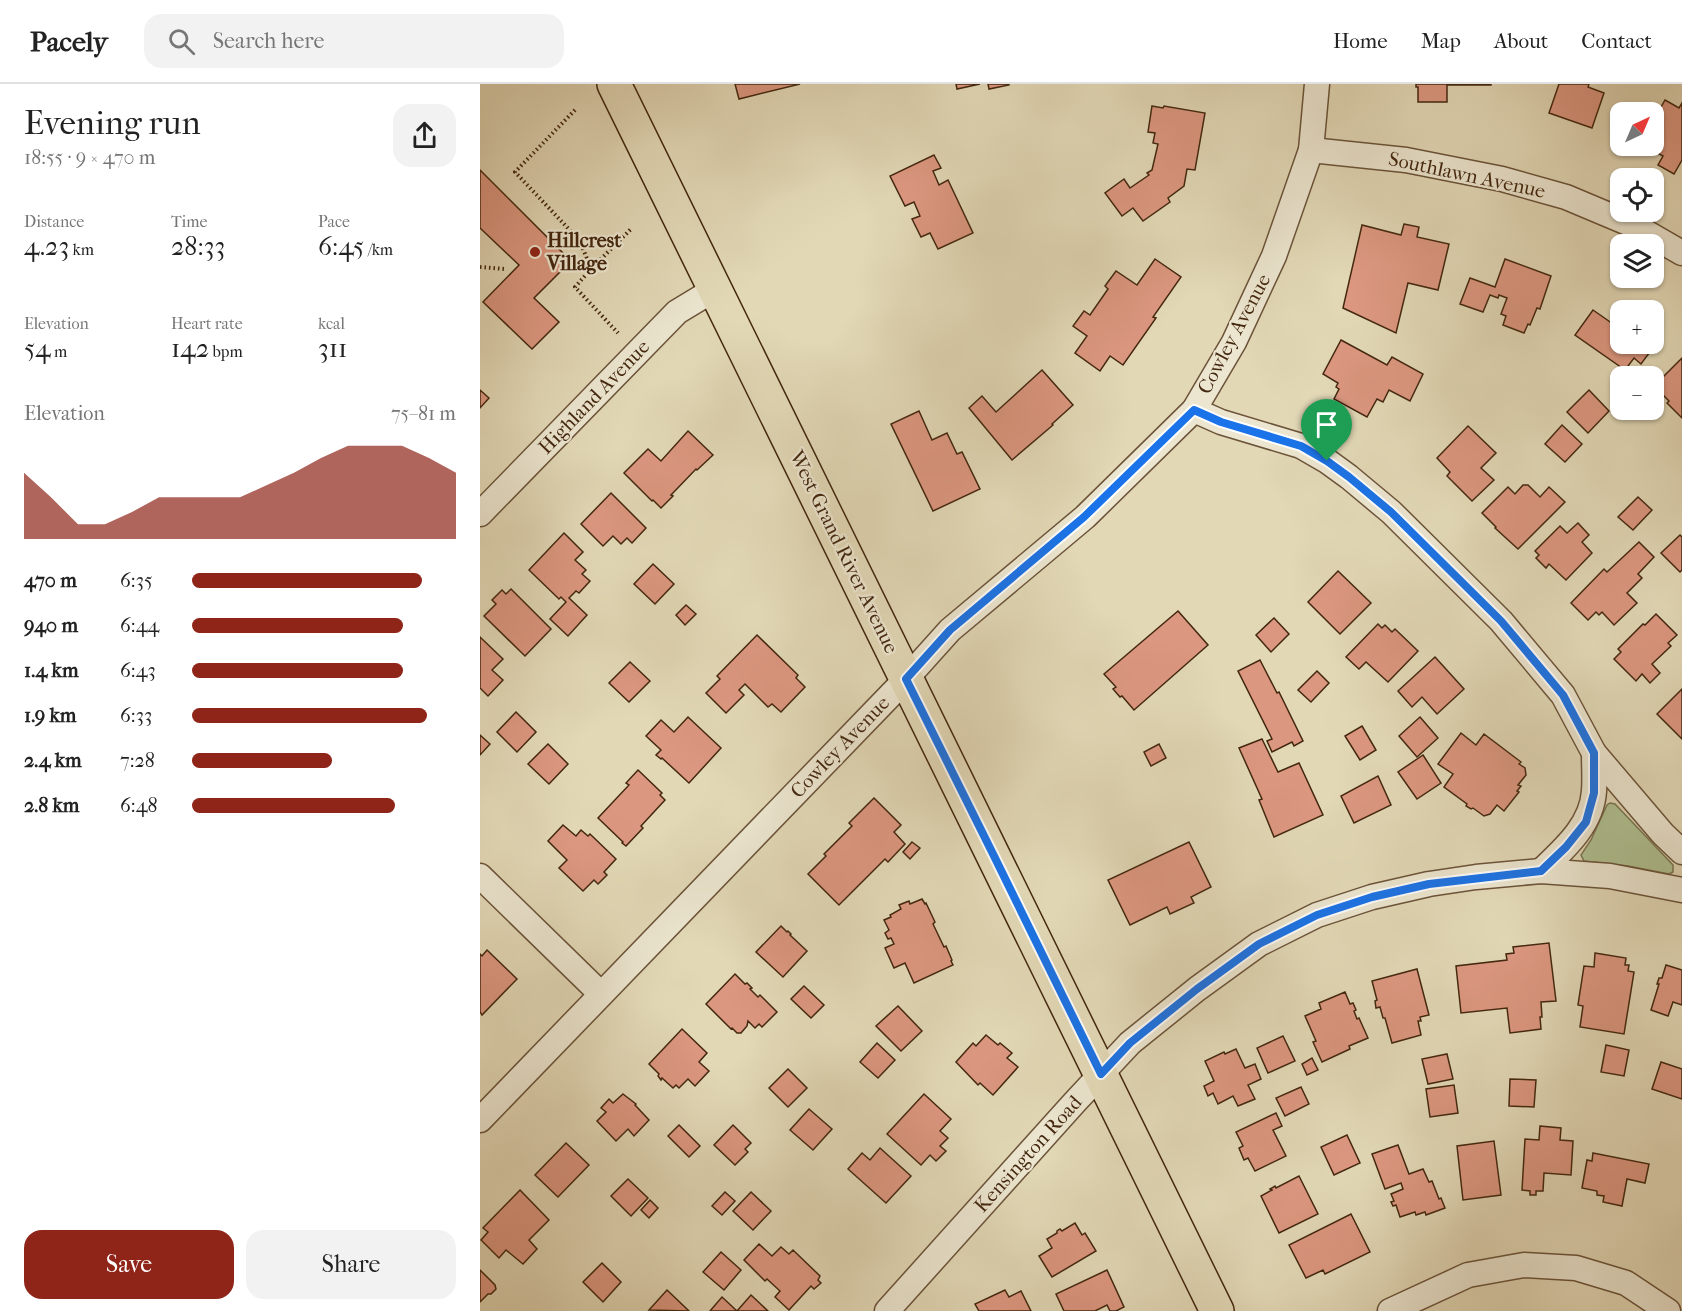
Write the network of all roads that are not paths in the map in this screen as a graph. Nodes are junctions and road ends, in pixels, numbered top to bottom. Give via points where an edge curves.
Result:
1 (614, 84) edge
2 (1317, 84) edge
3 (1311, 150) junction
4 (1682, 253) edge
5 (715, 289) junction
6 (1194, 410) junction
7 (480, 514) edge
8 (906, 679) junction
9 (1594, 753) junction
10 (1682, 852) edge
11 (1541, 871) junction
12 (480, 876) edge
13 (1682, 890) edge
14 (602, 994) junction
15 (1101, 1074) junction
16 (480, 1120) edge
17 (887, 1311) edge
18 (1217, 1311) edge
19 (1390, 1311) edge
20 (1668, 1311) edge

1 - 5 main road, West Grand River Avenue
2 - 3 street, Cowley Avenue
3 - 4 street, Southlawn Avenue via 1406,160 1502,179 1566,197 1635,226
3 - 6 street, Cowley Avenue via 1274,256 1234,342
5 - 7 street, Highland Avenue via 676,312
5 - 8 main road, West Grand River Avenue
6 - 8 street, Cowley Avenue via 1084,517 950,630
6 - 9 street via 1301,446 1349,477 1391,512 1501,621 1543,670 1563,695
8 - 14 street, Cowley Avenue
8 - 15 main road, West Grand River Avenue
9 - 10 street
9 - 11 street via 1594,793 1586,822
11 - 13 street, Kensington Road via 1610,876
11 - 15 street, Kensington Road via 1429,884 1317,915 1259,944 1197,989 1130,1043
12 - 14 street
14 - 16 street, Cowley Avenue
15 - 17 street, Kensington Road
15 - 18 main road, West Grand River Avenue
19 - 20 street via 1468,1275 1524,1265 1576,1269 1626,1283

